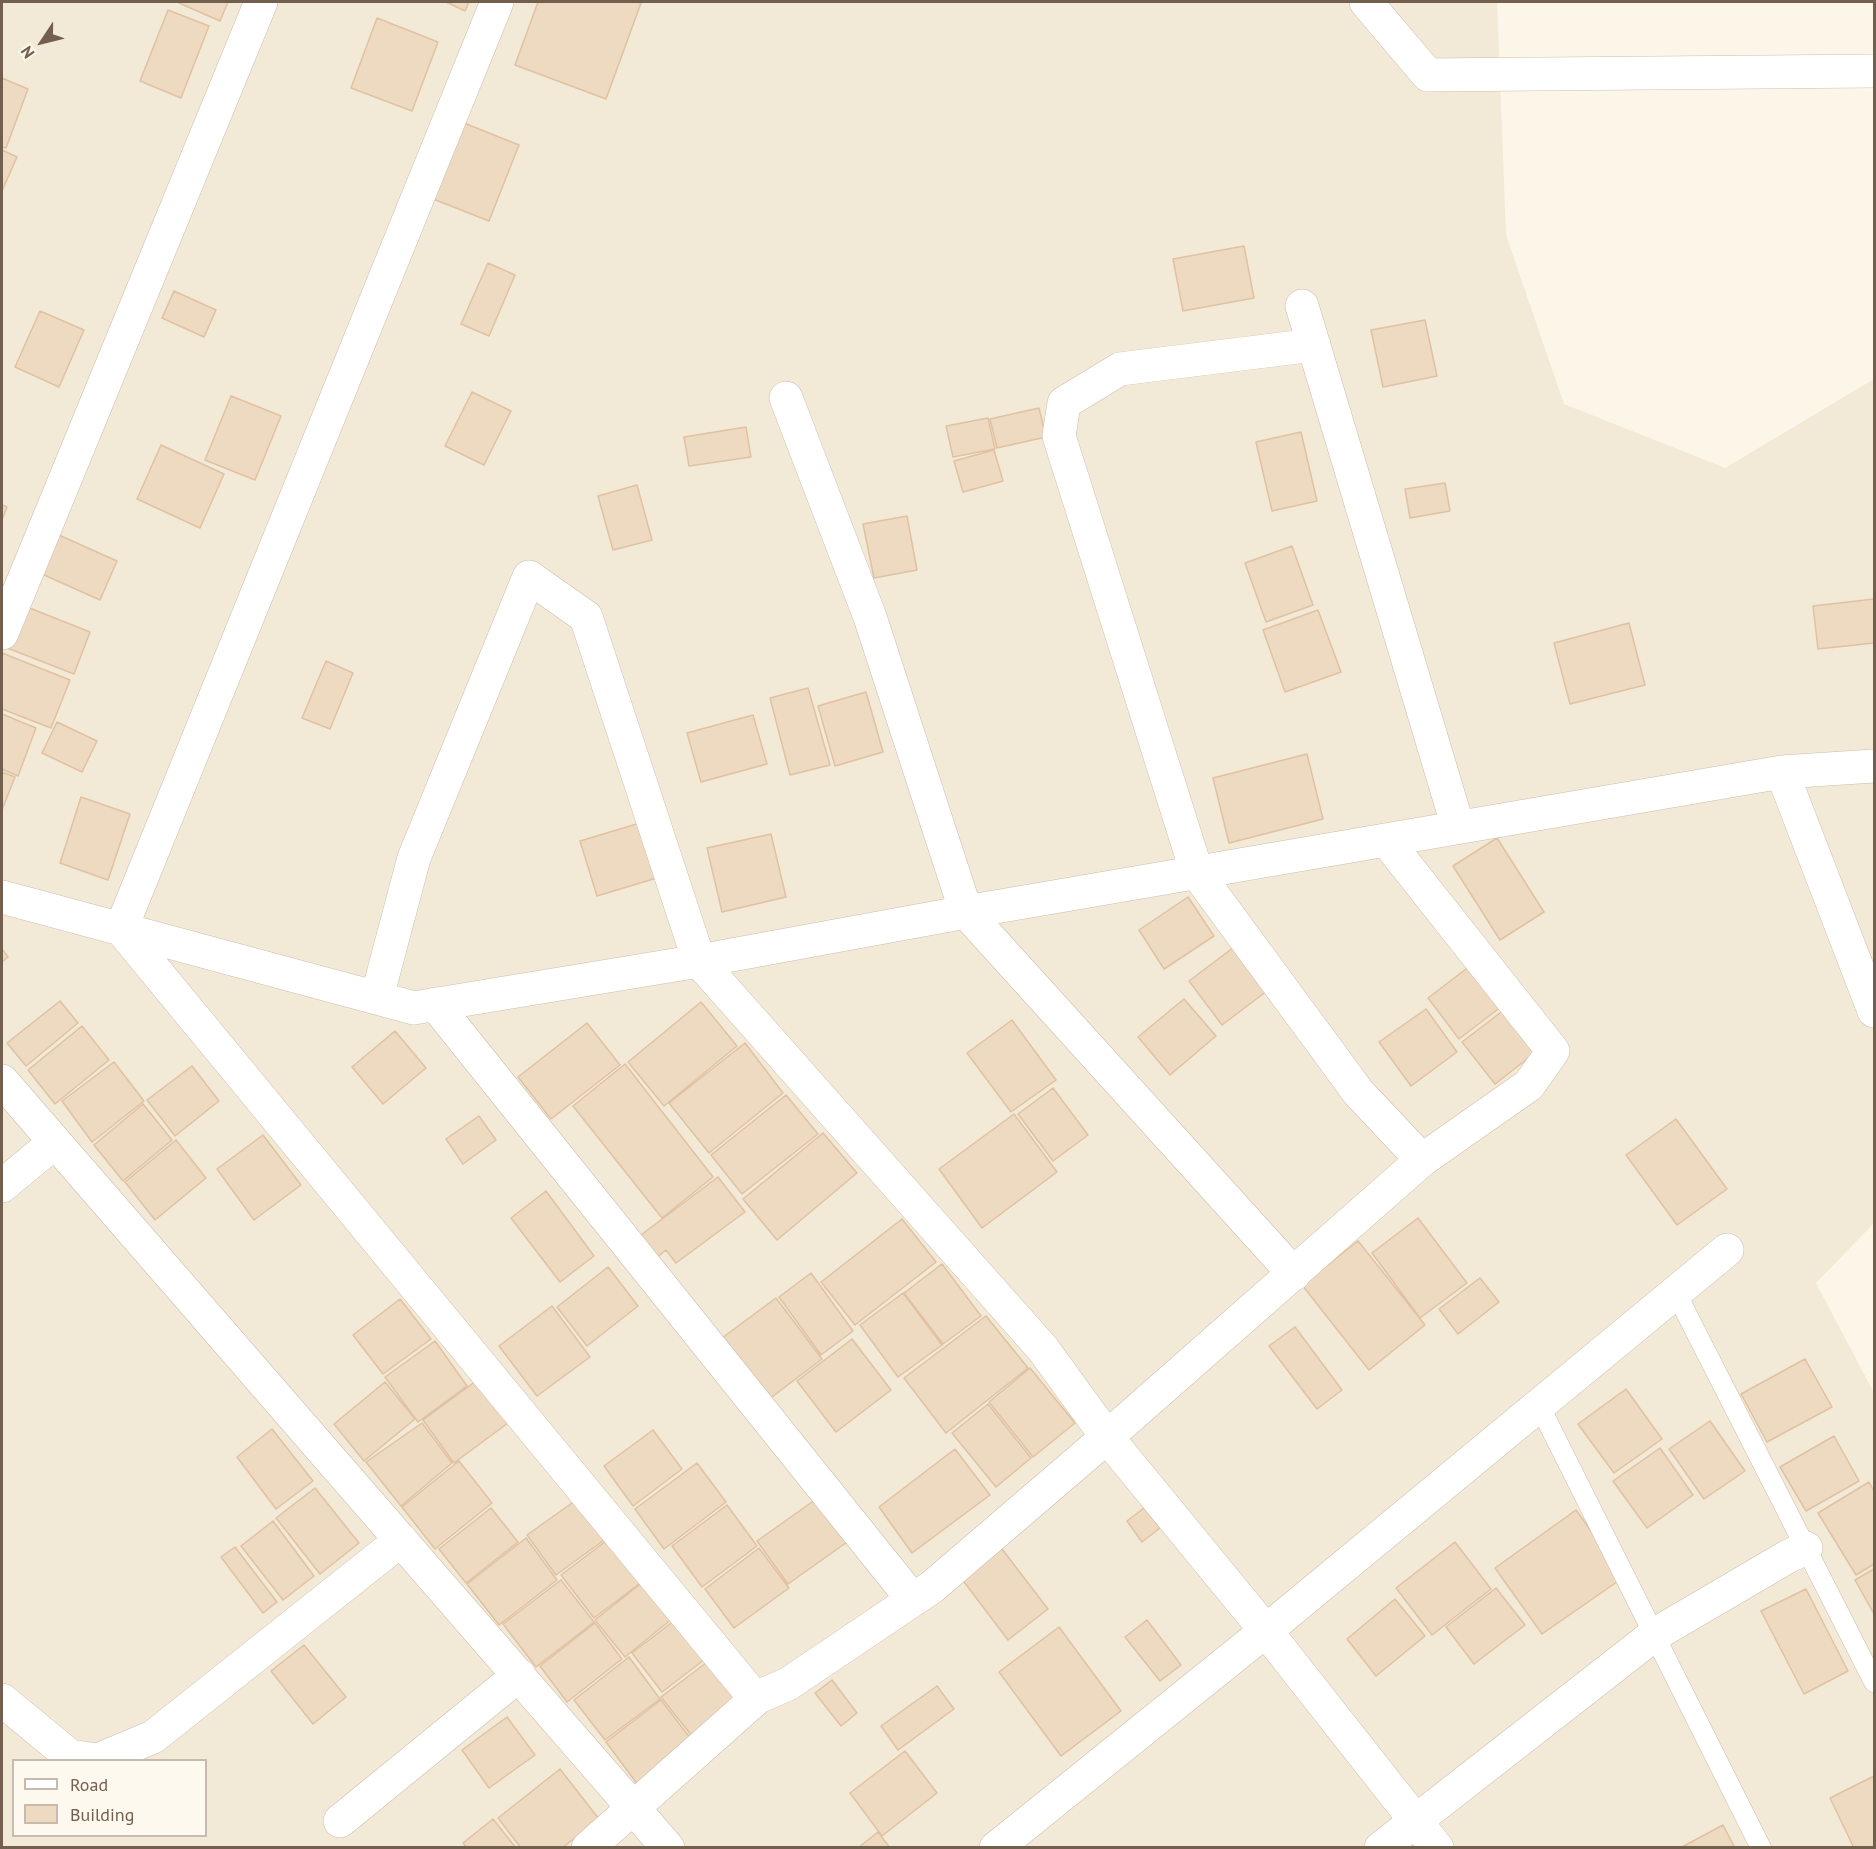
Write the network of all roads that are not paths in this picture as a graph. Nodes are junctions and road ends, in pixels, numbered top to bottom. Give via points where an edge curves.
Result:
1 (261, 2) edge
2 (497, 2) edge
3 (1366, 2) edge
4 (1875, 71) edge
5 (1302, 306) dead end
6 (1314, 345) junction
7 (786, 398) dead end
8 (2, 633) edge
9 (1875, 766) edge
10 (1782, 772) junction
11 (1458, 827) junction
12 (1386, 840) junction
13 (1197, 873) junction
14 (2, 897) edge
15 (966, 912) junction
16 (121, 929) junction
17 (699, 961) junction
18 (376, 997) junction
19 (435, 1004) junction
20 (1875, 1011) edge
21 (2, 1081) edge
22 (55, 1142) junction
23 (1422, 1160) junction
24 (2, 1186) edge
25 (1727, 1250) dead end
26 (1294, 1274) junction
27 (1676, 1293) junction
28 (1539, 1405) junction
29 (1107, 1437) junction
30 (401, 1540) junction
31 (1806, 1548) junction
32 (913, 1600) junction
33 (1266, 1630) junction
34 (1654, 1635) junction
35 (519, 1676) junction
36 (1875, 1682) edge
37 (754, 1697) dead end
38 (2, 1700) edge
39 (86, 1759) edge
40 (102, 1759) edge
41 (634, 1808) junction
42 (1415, 1820) junction
43 (340, 1821) dead end
44 (588, 1848) edge
45 (668, 1848) edge
46 (996, 1848) edge
47 (1381, 1848) edge
48 (1437, 1848) edge
49 (1761, 1848) edge

1 - 8 street
2 - 16 street
3 - 4 street via 1428,75
5 - 6 street
6 - 11 street
6 - 13 street via 1120,369 1064,403 1059,435
7 - 15 street via 870,617
9 - 10 street
10 - 11 street
10 - 20 street
11 - 12 street
12 - 13 street
12 - 23 street via 1554,1051 1529,1085
13 - 15 street
13 - 23 street via 1358,1092
14 - 16 street
15 - 17 street
15 - 26 street
16 - 18 street
16 - 37 street
17 - 18 street via 586,617 529,577 414,858
17 - 19 street
17 - 29 street via 1043,1348
18 - 19 street via 414,1008
19 - 32 street
21 - 22 street
22 - 24 street
22 - 30 street
23 - 26 street
25 - 27 street
26 - 29 street
27 - 28 street
27 - 31 lane
28 - 33 street
28 - 34 lane
29 - 32 street
29 - 33 street
30 - 35 street
30 - 40 street via 153,1737
31 - 34 street
31 - 36 lane
32 - 41 street via 788,1684 758,1697
33 - 42 street
33 - 46 street
34 - 42 street
34 - 49 lane
35 - 41 street
35 - 43 street
38 - 39 street via 70,1756
41 - 44 street
41 - 45 street
42 - 47 street
42 - 48 street

